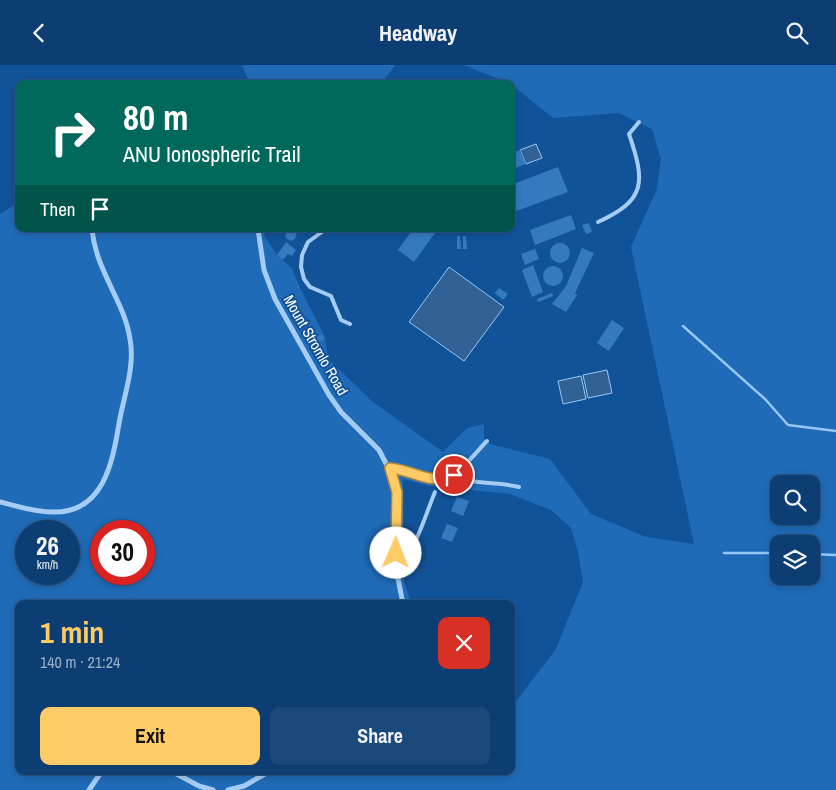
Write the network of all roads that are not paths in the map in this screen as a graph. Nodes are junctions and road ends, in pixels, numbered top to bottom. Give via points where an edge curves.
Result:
1 (639, 122) dead end
2 (598, 222) dead end
3 (93, 232) edge
4 (258, 232) edge
5 (322, 232) edge
6 (350, 324) dead end
7 (487, 441) dead end
8 (390, 468) junction
9 (454, 475) junction
10 (519, 487) dead end
11 (435, 492) dead end
12 (0, 502) edge
13 (396, 568) junction
14 (402, 600) edge
15 (99, 775) edge
16 (178, 775) edge
17 (263, 775) edge
18 (89, 790) edge
19 (214, 790) edge
20 (228, 790) edge

1 - 2 lane via 629,134 639,171 634,199 621,211
3 - 12 street via 98,260 130,340 130,370 109,472 94,496 68,510 54,513 37,511
4 - 8 street, Mount Stromlo Road via 264,270 275,299 328,395 379,449
5 - 6 lane via 308,242 301,261 302,273 310,287 332,295 341,320
7 - 9 lane
8 - 9 lane via 403,469 432,480
8 - 13 street, Mount Stromlo Road via 397,492
9 - 10 lane via 467,482
11 - 13 lane via 412,549
13 - 14 street, Mount Stromlo Road
15 - 18 street
16 - 19 street
17 - 20 street via 244,786

